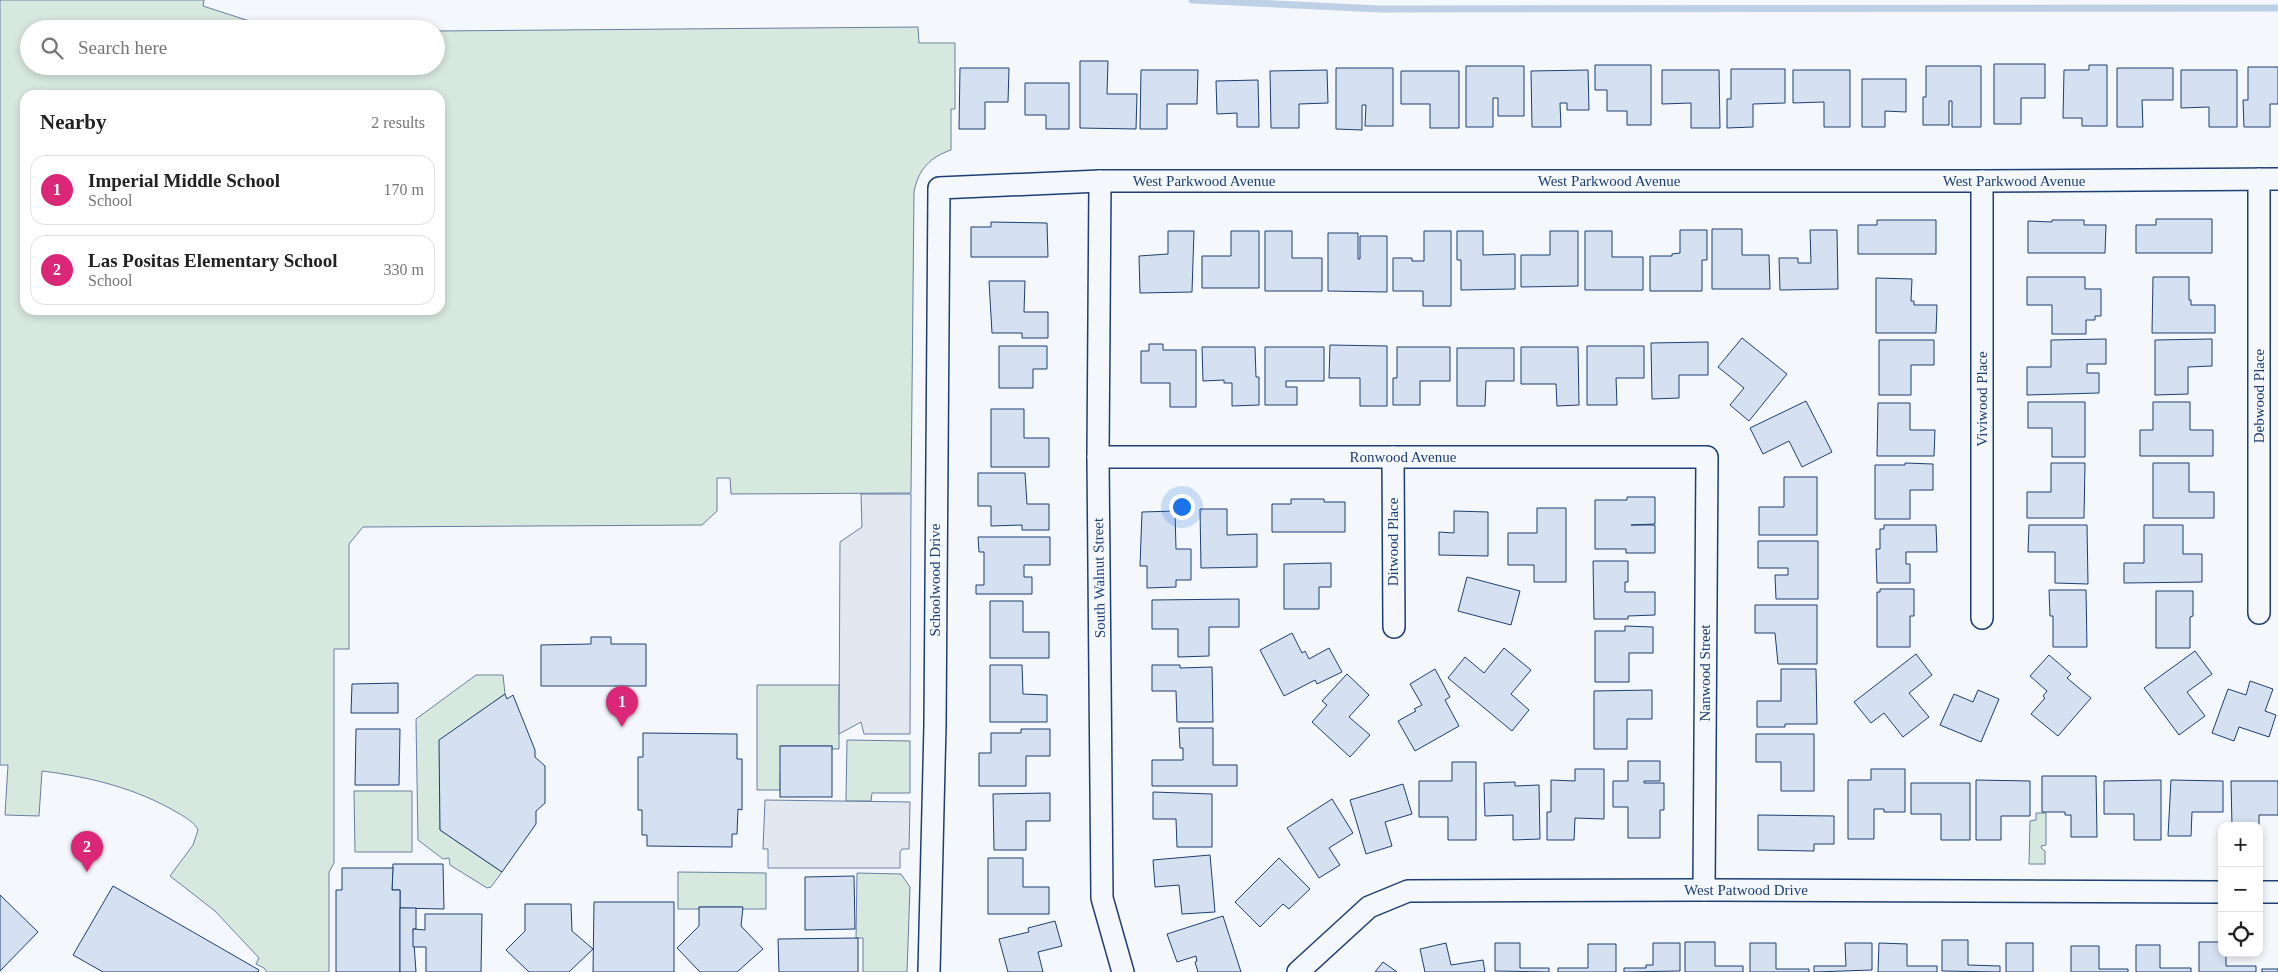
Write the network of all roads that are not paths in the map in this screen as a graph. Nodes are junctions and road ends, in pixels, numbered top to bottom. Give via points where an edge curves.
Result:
1 (2269, 179) edge
2 (1100, 181) junction
3 (1982, 181) junction
4 (939, 188) joint
5 (1098, 457) junction
6 (1393, 457) junction
7 (1707, 457) joint
8 (2260, 613) dead end
9 (1982, 618) dead end
10 (1394, 627) dead end
11 (1704, 890) junction
12 (2218, 892) edge
13 (2263, 892) edge
14 (2278, 892) edge
15 (929, 972) edge
16 (1123, 972) edge
17 (1298, 972) edge

1 - 3 street, West Parkwood Avenue
1 - 8 street, Debwood Place
2 - 3 street, West Parkwood Avenue
2 - 4 street, West Parkwood Avenue
2 - 5 street, South Walnut Street
3 - 9 street, Viviwood Place
4 - 15 street, Schoolwood Drive via 935,725
5 - 6 street, Ronwood Avenue
5 - 16 street, South Walnut Street via 1102,898
6 - 7 street, Ronwood Avenue
6 - 10 street, Ditwood Place
7 - 11 street, Nanwood Street
11 - 12 street, West Patwood Drive
11 - 17 street, West Patwood Drive via 1408,891 1369,907
13 - 14 street

